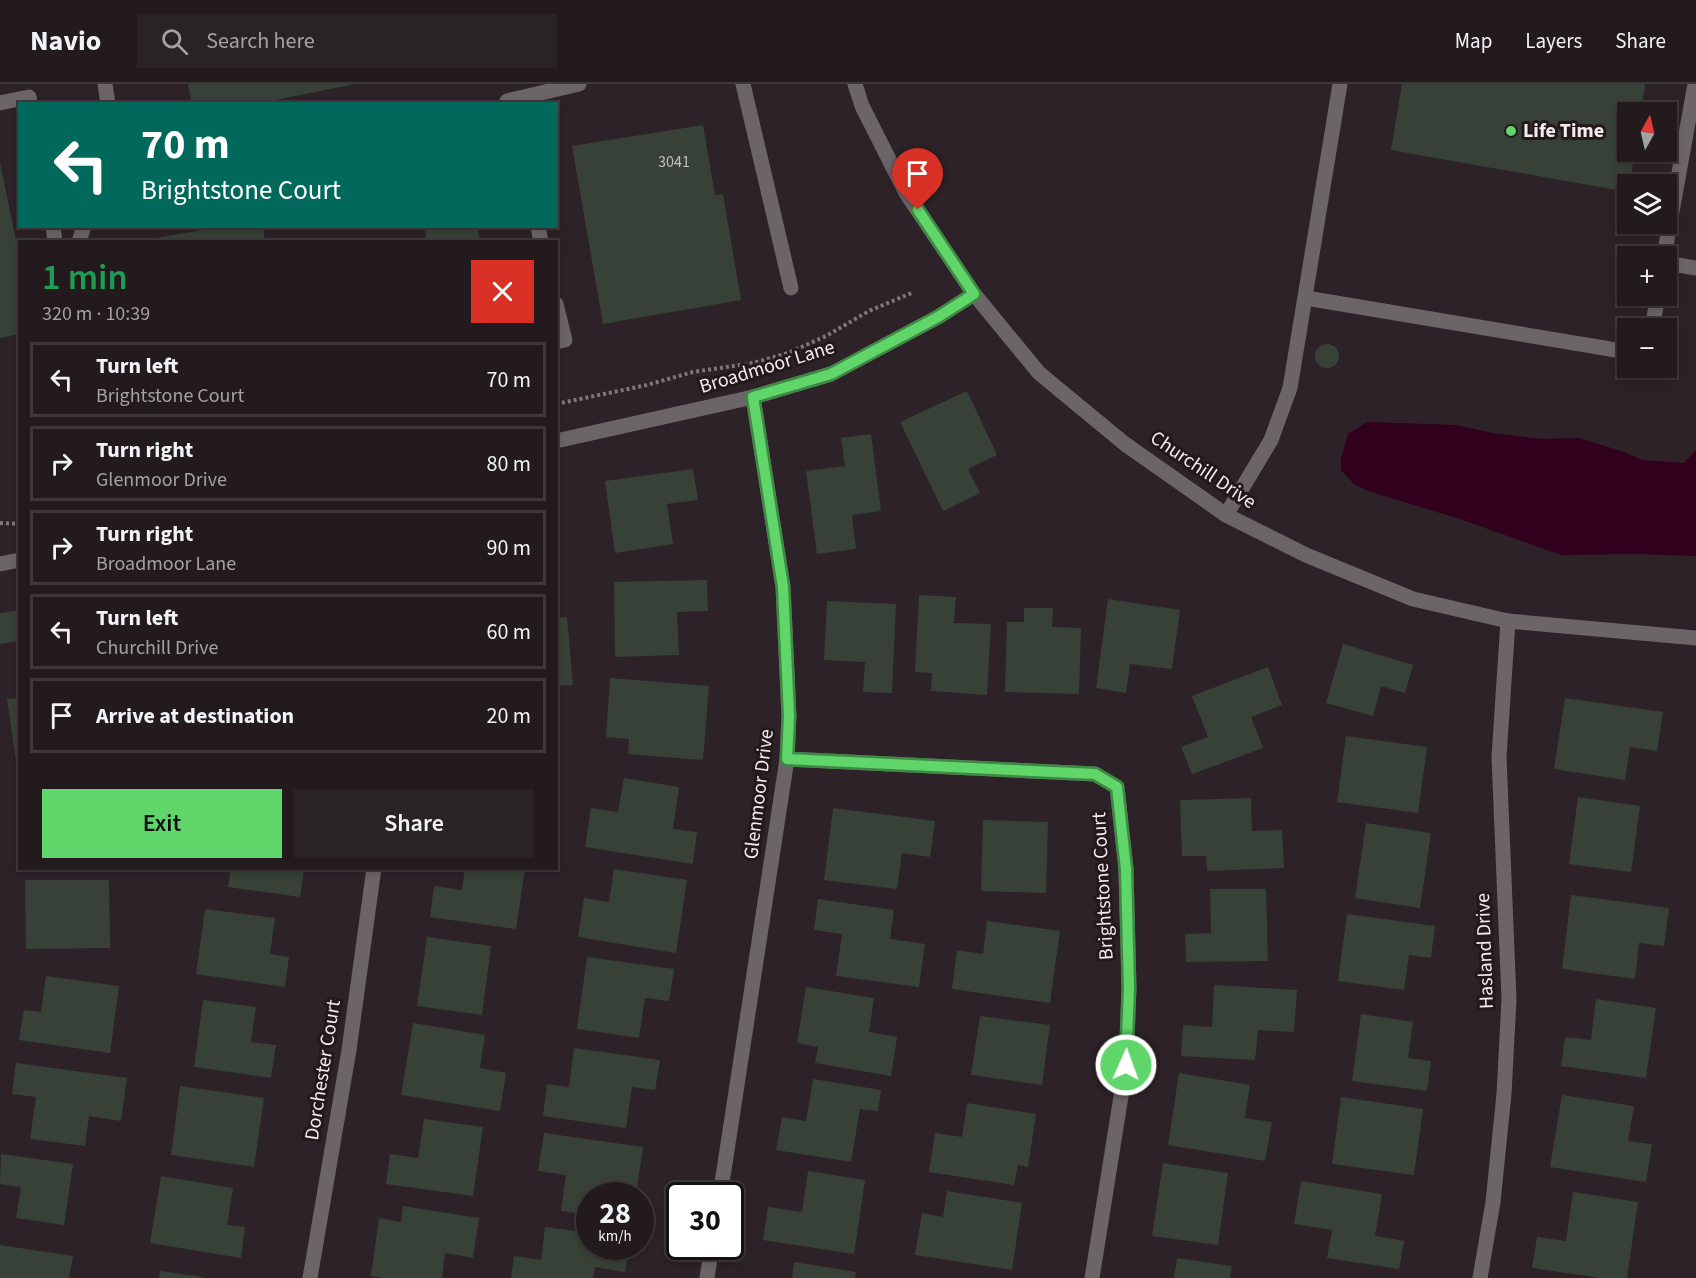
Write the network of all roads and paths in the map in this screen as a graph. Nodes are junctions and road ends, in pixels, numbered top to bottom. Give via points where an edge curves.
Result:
1 (105, 84) edge
2 (579, 84) edge
3 (743, 84) edge
4 (855, 84) edge
5 (1340, 84) edge
6 (1695, 84) edge
7 (28, 95) edge
8 (108, 102) edge
9 (507, 102) edge
10 (0, 104) edge
11 (1666, 246) edge
12 (1677, 265) edge
13 (1696, 268) edge
14 (791, 288) dead end
15 (914, 292) dead end
16 (974, 294) junction
17 (1306, 297) junction
18 (558, 312) edge
19 (558, 342) edge
20 (1617, 350) edge
21 (753, 397) junction
22 (558, 404) edge
23 (558, 441) edge
24 (1226, 515) junction
25 (0, 524) edge
26 (18, 524) edge
27 (18, 560) edge
28 (0, 564) edge
29 (1508, 621) junction
30 (1696, 638) edge
31 (787, 759) junction
32 (374, 870) edge
33 (722, 1182) edge
34 (710, 1260) edge
35 (310, 1278) edge
36 (707, 1278) edge
37 (1092, 1278) edge
38 (1480, 1278) edge

1 - 8 street
2 - 9 street
3 - 14 street
4 - 16 street, Churchill Drive via 906,193
5 - 17 street
6 - 11 street
7 - 10 street
12 - 13 street
15 - 22 path via 788,353
16 - 21 street, Broadmoor Lane via 831,374
16 - 24 street, Churchill Drive via 1039,373 1125,444
17 - 20 street
17 - 24 street via 1290,388 1271,440
18 - 19 street via 565,340
21 - 23 street, Broadmoor Lane
21 - 31 street, Glenmoor Drive via 783,587
24 - 29 street, Churchill Drive via 1306,555 1413,599
25 - 26 path
27 - 28 street
29 - 30 street, Churchill Drive
29 - 38 street, Hasland Drive via 1499,757 1509,999 1493,1202
31 - 33 street, Glenmoor Drive
31 - 37 street, Brightstone Court via 1095,774 1117,787 1126,869 1126,1065
32 - 35 street, Dorchester Court via 349,1050
34 - 36 street

